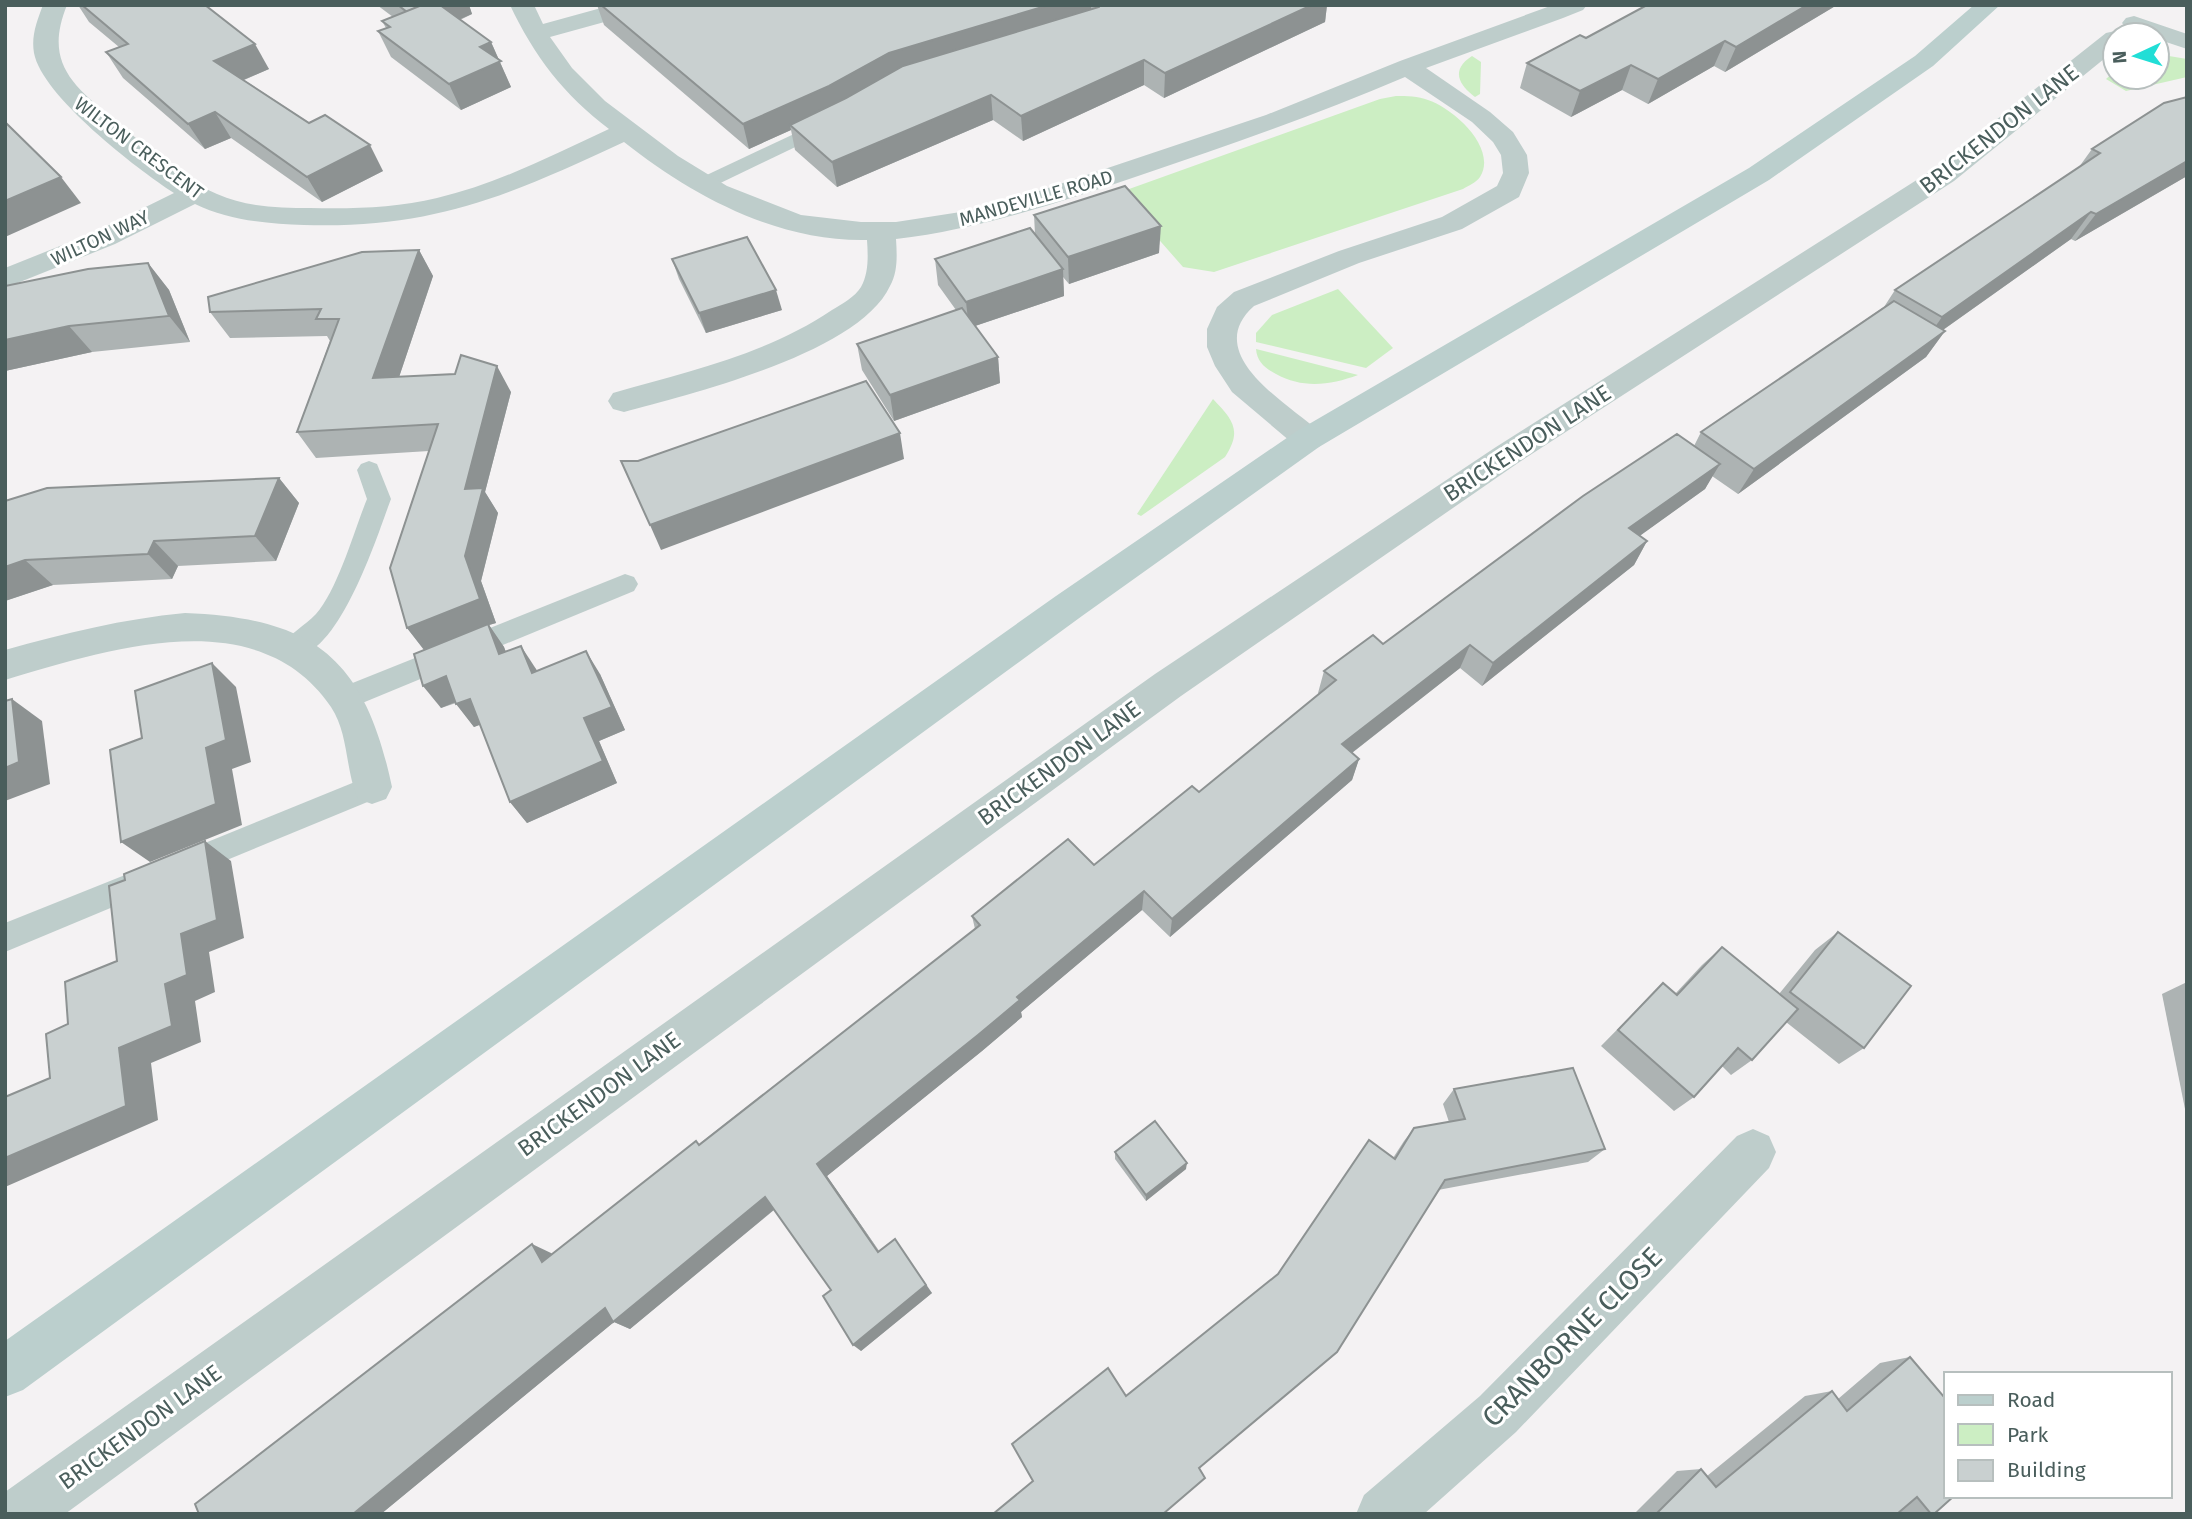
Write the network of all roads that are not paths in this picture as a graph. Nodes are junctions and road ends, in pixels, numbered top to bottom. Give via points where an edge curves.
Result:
1 (55, 5) edge
2 (522, 5) edge
3 (640, 5) edge
4 (1576, 5) edge
5 (1988, 5) edge
6 (2154, 5) edge
7 (2136, 21) edge
8 (536, 33) junction
9 (2101, 50) edge
10 (1408, 67) junction
11 (842, 117) edge
12 (626, 131) junction
13 (701, 186) junction
14 (194, 194) junction
15 (881, 230) junction
16 (5, 279) edge
17 (624, 401) dead end
18 (1308, 439) junction
19 (369, 470) dead end
20 (625, 584) dead end
21 (294, 648) junction
22 (5, 665) edge
23 (345, 698) junction
24 (372, 787) joint
25 (5, 938) edge
26 (1754, 1152) dead end
27 (5, 1373) edge
28 (20, 1514) edge
29 (1383, 1514) edge

1 - 14 street, WILTON CRESCENT via 45,29 54,77 72,98
2 - 8 street, MANDEVILLE ROAD
3 - 8 street
4 - 10 street, MANDEVILLE ROAD
5 - 18 street via 1924,61 1759,174
6 - 7 street, BRICKENDON LANE
8 - 12 street, MANDEVILLE ROAD via 580,93
9 - 28 street, BRICKENDON LANE via 1944,175 1507,455 1168,685
10 - 15 street, MANDEVILLE ROAD via 1199,148 1026,205 953,222
10 - 18 street via 1504,138 1514,155 1516,173 1509,191 1452,223 1244,299 1227,314 1222,347 1230,366 1243,384
11 - 13 lane
12 - 13 street, MANDEVILLE ROAD
12 - 14 street, WILTON CRESCENT via 497,188 440,206 387,215 285,216 232,210
13 - 15 street, MANDEVILLE ROAD via 746,206 826,229
14 - 16 street, WILTON WAY via 105,239
15 - 17 street via 882,267 873,292 851,312 807,340 718,377
18 - 27 street via 1069,606
19 - 21 lane via 379,499 341,595 324,621
20 - 23 lane
21 - 22 street via 248,633 201,626 163,628 117,634
21 - 23 street via 330,678
23 - 24 street via 361,737
24 - 25 lane
26 - 29 street, CRANBORNE CLOSE via 1498,1414

